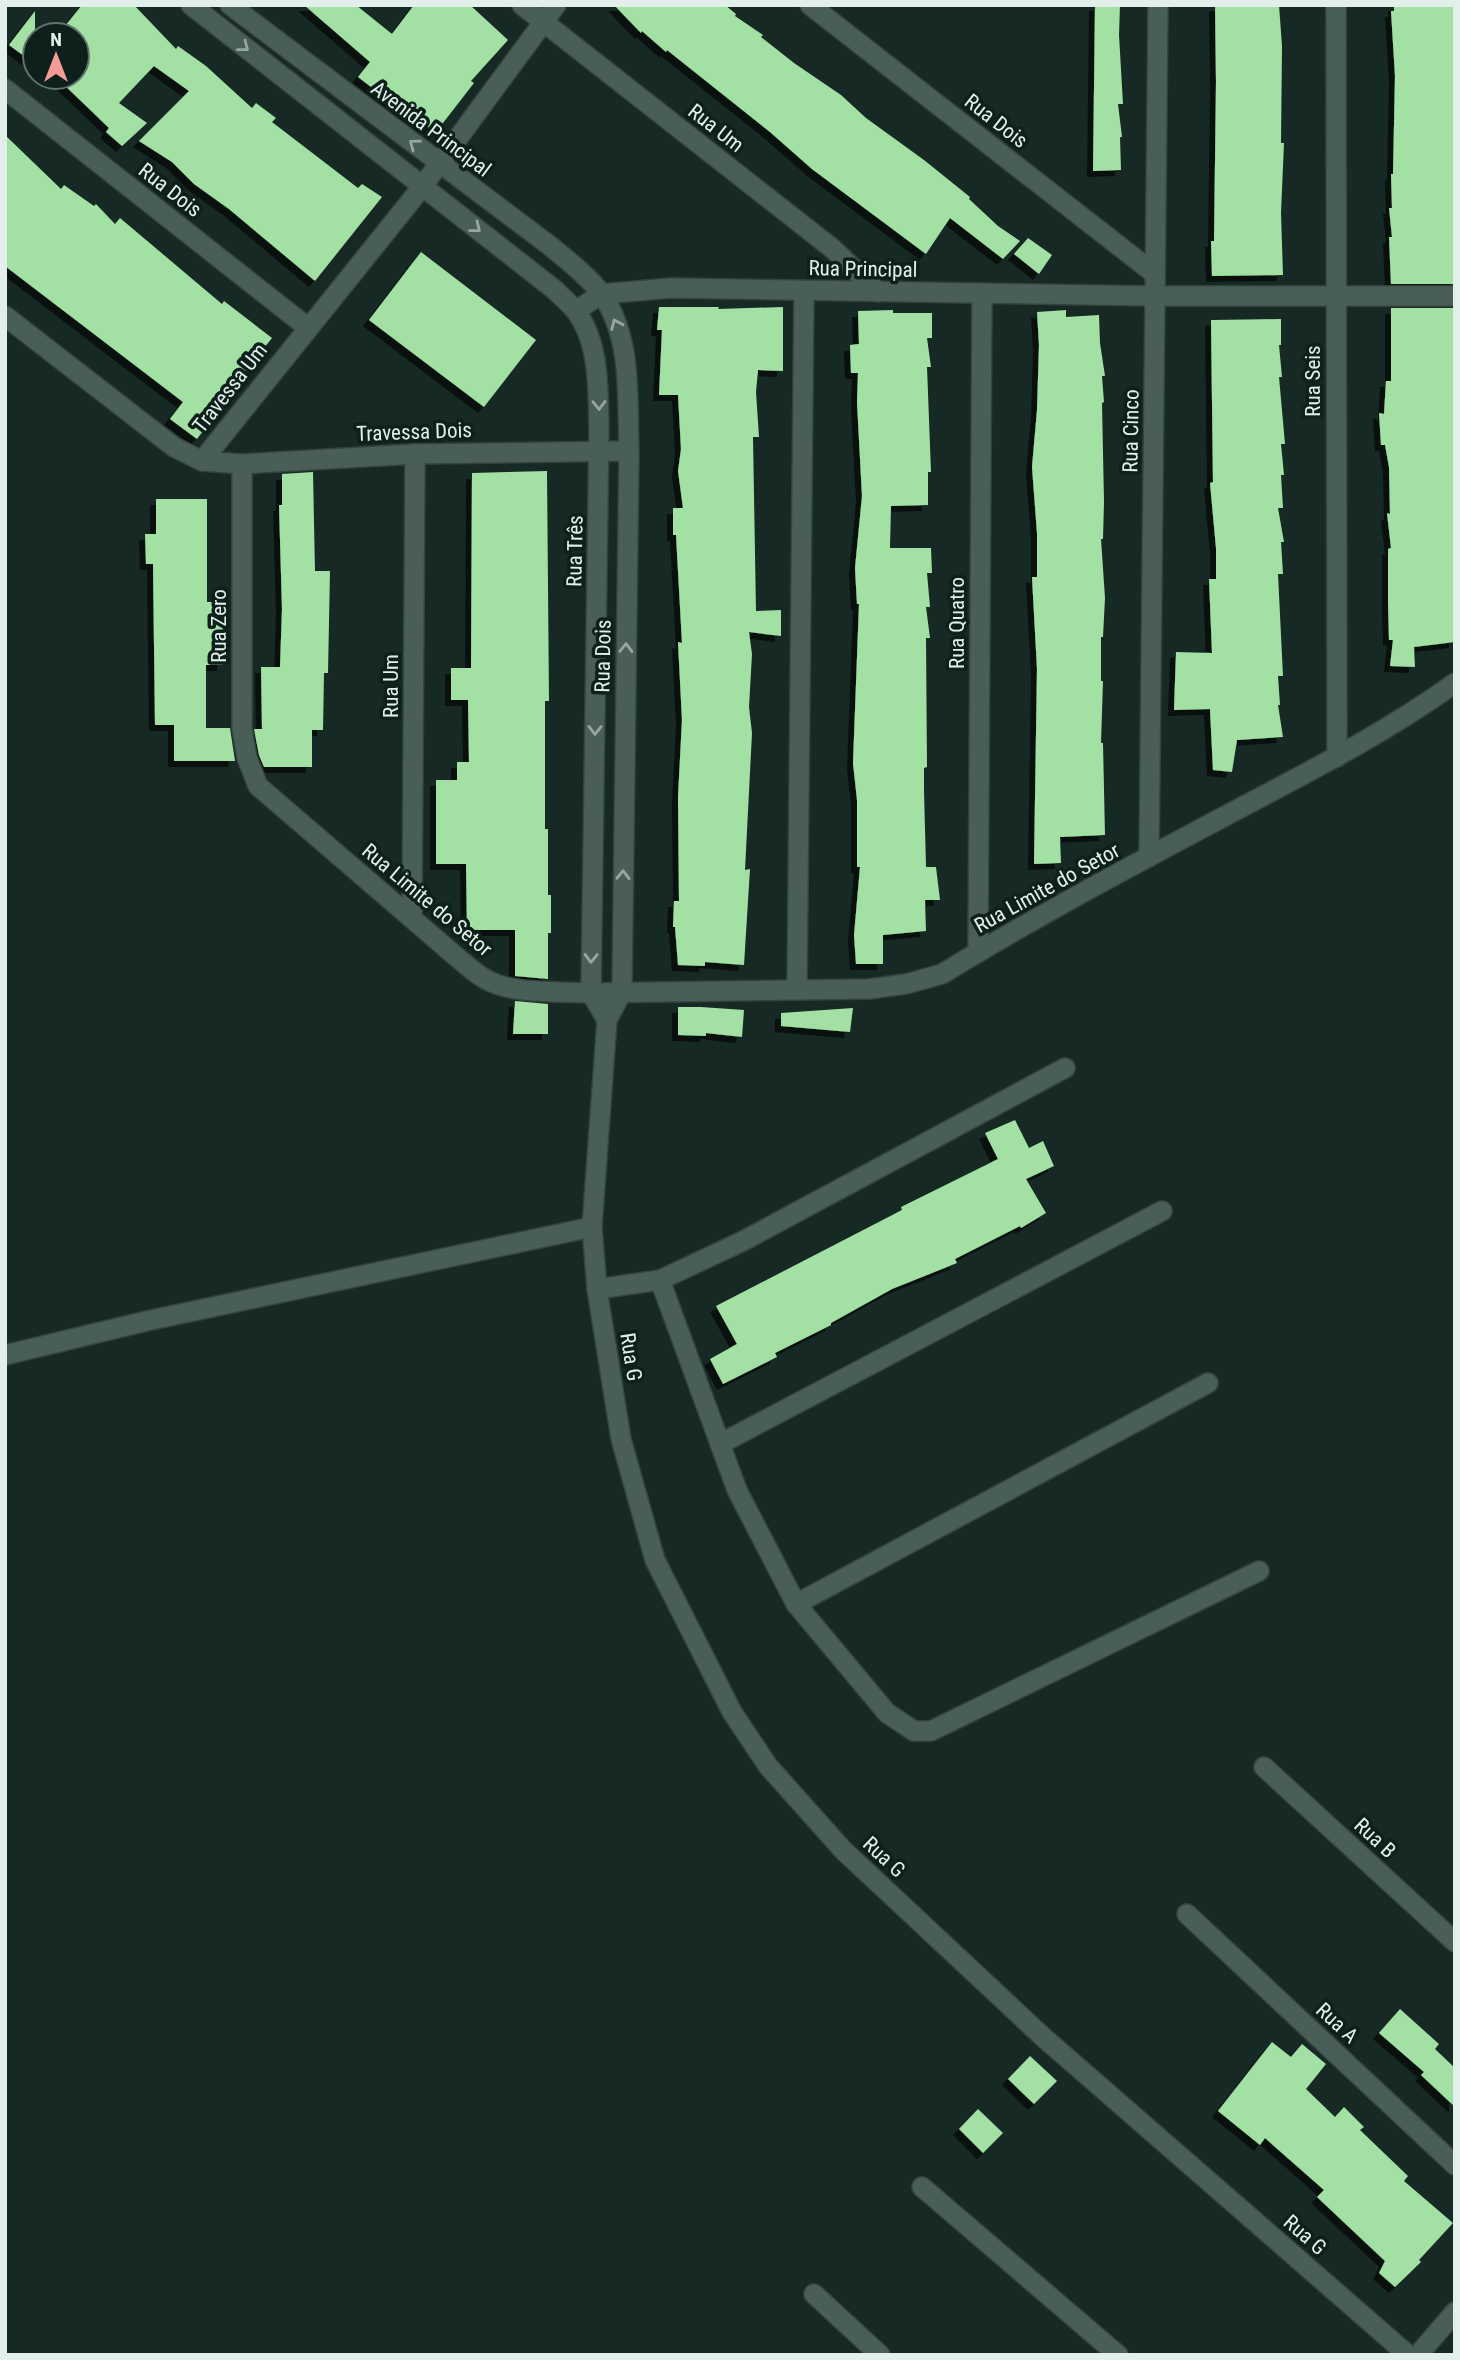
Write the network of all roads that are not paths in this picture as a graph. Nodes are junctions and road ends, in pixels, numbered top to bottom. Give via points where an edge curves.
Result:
1 (191, 5) edge
2 (230, 5) edge
3 (522, 5) edge
4 (556, 5) edge
5 (810, 5) edge
6 (1158, 5) edge
7 (1336, 5) edge
8 (543, 22) junction
9 (5, 89) edge
10 (440, 164) junction
11 (422, 187) junction
12 (1155, 274) junction
13 (804, 291) junction
14 (878, 292) junction
15 (982, 293) junction
16 (601, 294) junction
17 (1155, 296) junction
18 (1455, 296) edge
19 (1336, 297) junction
20 (576, 311) junction
21 (5, 316) edge
22 (307, 327) junction
23 (599, 451) junction
24 (629, 451) junction
25 (415, 454) junction
26 (202, 461) junction
27 (242, 464) junction
28 (1455, 683) edge
29 (1337, 757) junction
30 (258, 786) joint
31 (1149, 857) junction
32 (412, 918) junction
33 (978, 952) junction
34 (797, 988) junction
35 (622, 992) junction
36 (591, 993) junction
37 (607, 1020) junction
38 (1065, 1068) dead end
39 (1162, 1211) dead end
40 (592, 1227) junction
41 (660, 1280) junction
42 (597, 1289) junction
43 (5, 1355) edge
44 (1208, 1382) dead end
45 (720, 1444) junction
46 (1259, 1571) dead end
47 (796, 1604) junction
48 (1264, 1767) dead end
49 (1187, 1914) dead end
50 (1455, 1942) edge
51 (1455, 2165) edge
52 (922, 2187) dead end
53 (814, 2294) dead end
54 (1455, 2312) edge
55 (880, 2355) edge
56 (1118, 2355) edge
57 (1408, 2355) edge
58 (1418, 2355) edge

1 -> 11 street
10 -> 2 street, Avenida Principal
3 - 8 street, Rua Um
4 - 8 street
5 - 12 street, Rua Dois
6 - 12 street, Rua Cinco
7 - 19 street, Rua Seis
8 - 10 street
8 - 14 street, Rua Um via 833,248
9 - 22 street, Rua Dois
10 - 11 street, Travessa Um
10 - 16 street, Avenida Principal via 549,245
11 -> 20 street, Rua Três
11 - 22 street, Travessa Um
12 - 17 street, Rua Cinco
13 - 14 street, Rua Principal
13 - 16 street, Rua Principal via 671,288
13 - 34 street
14 - 15 street, Rua Principal
15 - 17 street, Rua Principal
15 - 33 street, Rua Quatro
16 - 20 street, Rua Principal
24 -> 16 street, Rua Dois via 624,346
17 - 19 street, Rua Principal
17 - 31 street, Rua Cinco
18 - 19 street, Rua Principal
19 - 29 street, Rua Seis
20 -> 23 street, Rua Três via 594,355
21 - 26 street, Travessa Um via 174,447
22 - 26 street, Travessa Um
23 - 24 street, Travessa Dois
23 - 25 street, Travessa Dois
23 -> 36 street, Rua Três
35 -> 24 street, Rua Dois
25 - 27 street, Travessa Dois
25 - 32 street, Rua Um
26 - 27 street, Travessa Dois
27 - 30 street, Rua Zero via 242,729
28 - 29 street, Rua Limite do Setor
29 - 31 street, Rua Limite do Setor
30 - 32 street, Rua Limite do Setor
31 - 33 street, Rua Limite do Setor
32 - 36 street, Rua Limite do Setor via 479,975 498,985
33 - 34 street, Rua Limite do Setor via 942,974 906,984 869,989
34 - 35 street, Rua Limite do Setor
35 - 36 street, Rua Limite do Setor
35 - 37 street, Rua Dois
36 - 37 street
37 - 40 street, Rua Dois
38 - 41 street via 743,1241
39 - 45 street
40 - 42 street, Rua G
40 - 43 street
41 - 42 street
41 - 45 street
42 - 57 street, Rua G via 621,1439 655,1560 732,1712 768,1766 843,1850 1042,2036
44 - 47 street
45 - 47 street via 737,1490
46 - 47 street via 931,1731 914,1731 887,1713
48 - 50 street, Rua B
49 - 51 street, Rua A
52 - 56 street
53 - 55 street
54 - 58 street

